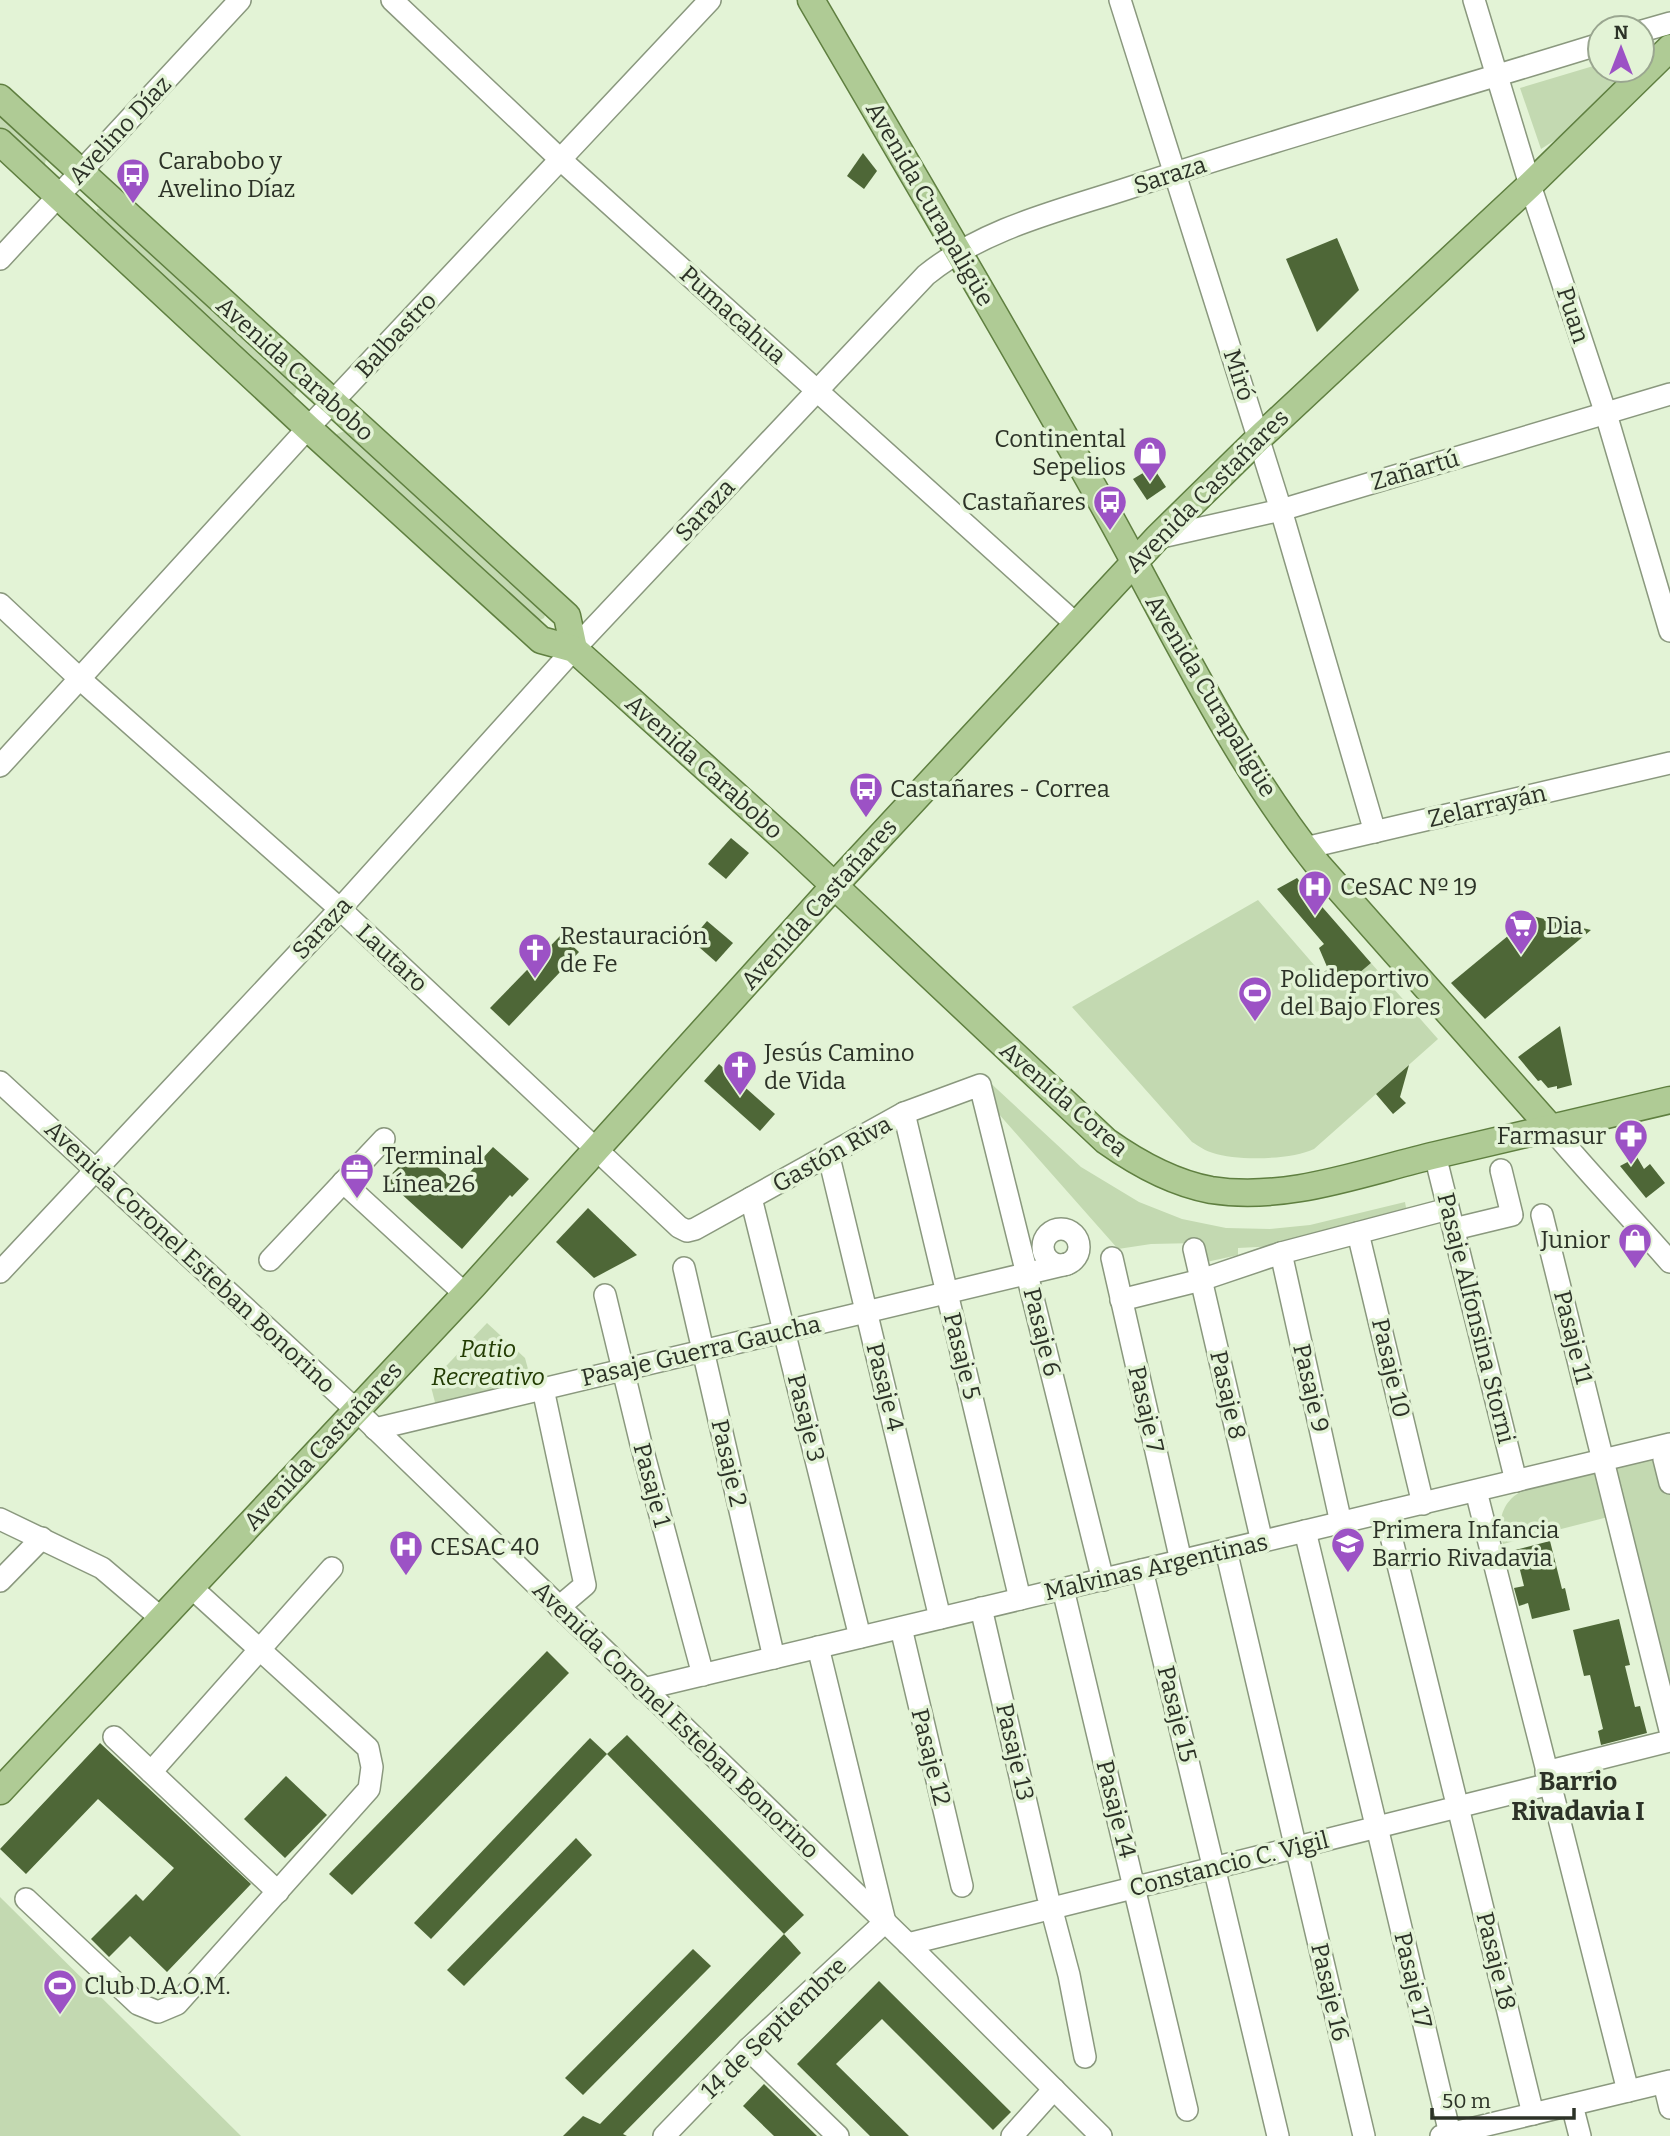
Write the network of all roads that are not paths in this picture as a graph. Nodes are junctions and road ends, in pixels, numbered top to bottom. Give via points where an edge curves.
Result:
1 (240, 0) edge
2 (392, 0) edge
3 (710, 0) edge
4 (811, 0) edge
5 (1121, 0) edge
6 (1475, 0) edge
7 (1586, 48) edge
8 (1670, 48) edge
9 (1498, 76) junction
10 (0, 98) edge
11 (0, 142) edge
12 (561, 160) junction
13 (80, 173) junction
14 (1173, 173) junction
15 (1530, 185) junction
16 (59, 195) junction
17 (958, 251) junction
18 (0, 259) edge
19 (818, 392) junction
20 (1670, 394) edge
21 (332, 402) junction
22 (1606, 414) junction
23 (308, 428) junction
24 (1259, 438) junction
25 (1281, 510) junction
26 (1157, 538) junction
27 (1133, 563) junction
28 (0, 604) edge
29 (1077, 625) junction
30 (1670, 631) edge
31 (574, 649) junction
32 (80, 679) junction
33 (1670, 763) edge
34 (0, 766) edge
35 (1375, 832) junction
36 (1305, 848) junction
37 (834, 886) junction
38 (340, 909) junction
39 (0, 1082) edge
40 (980, 1085) joint
41 (1670, 1100) edge
42 (904, 1113) junction
43 (1551, 1128) junction
44 (384, 1139) dead end
45 (597, 1149) junction
46 (1434, 1155) junction
47 (829, 1157) junction
48 (96, 1168) junction
49 (1501, 1170) dead end
50 (343, 1182) junction
51 (751, 1198) junction
52 (1542, 1214) dead end
53 (1451, 1219) junction
54 (687, 1231) joint
55 (1359, 1233) junction
56 (1044, 1240) junction
57 (1194, 1249) dead end
58 (1280, 1253) junction
59 (1112, 1258) dead end
60 (270, 1260) dead end
61 (1670, 1262) edge
62 (1067, 1264) junction
63 (684, 1268) dead end
64 (0, 1272) edge
65 (1027, 1273) junction
66 (1201, 1280) junction
67 (947, 1293) junction
68 (465, 1294) junction
69 (605, 1295) dead end
70 (1121, 1300) junction
71 (866, 1312) junction
72 (784, 1331) junction
73 (703, 1351) junction
74 (623, 1370) junction
75 (543, 1389) junction
76 (356, 1410) junction
77 (375, 1429) junction
78 (1667, 1452) edge
79 (1603, 1460) junction
80 (1516, 1481) junction
81 (1670, 1483) edge
82 (1476, 1491) junction
83 (1423, 1504) junction
84 (1385, 1512) junction
85 (0, 1519) edge
86 (1341, 1523) junction
87 (1305, 1531) junction
88 (42, 1538) junction
89 (1262, 1542) junction
90 (1226, 1550) junction
91 (1181, 1561) junction
92 (331, 1568) dead end
93 (1142, 1570) junction
94 (1102, 1580) junction
95 (0, 1581) edge
96 (192, 1588) junction
97 (1063, 1589) junction
98 (1020, 1599) junction
99 (559, 1607) junction
100 (981, 1608) junction
101 (940, 1618) junction
102 (162, 1619) junction
103 (901, 1628) junction
104 (860, 1637) junction
105 (818, 1647) junction
106 (260, 1650) junction
107 (774, 1658) junction
108 (703, 1675) junction
109 (643, 1689) junction
110 (1670, 1730) edge
111 (114, 1737) dead end
112 (1670, 1741) edge
113 (151, 1772) junction
114 (1548, 1778) junction
115 (2, 1784) edge
116 (1457, 1802) junction
117 (1375, 1822) junction
118 (1295, 1842) junction
119 (1212, 1862) junction
120 (962, 1886) dead end
121 (1135, 1886) junction
122 (278, 1892) junction
123 (26, 1899) dead end
124 (1049, 1902) junction
125 (885, 1922) junction
126 (908, 1944) junction
127 (748, 2049) junction
128 (1085, 2057) dead end
129 (1667, 2082) edge
130 (1054, 2090) junction
131 (1628, 2091) junction
132 (1572, 2105) junction
133 (1670, 2108) edge
134 (1187, 2110) dead end
135 (1533, 2114) junction
136 (1491, 2130) edge
137 (836, 2135) edge
138 (1446, 2135) edge
139 (664, 2136) edge
140 (1012, 2136) edge
141 (1101, 2136) edge
142 (1278, 2136) edge
143 (1364, 2136) edge
144 (1580, 2136) edge

1 - 13 street, Avelino Díaz
2 - 12 street, Pumacahua
3 - 12 street, Balbastro
4 - 17 main road, Avenida Curapaligüe
5 - 14 street, Miró
6 - 9 street, Puan
7 - 9 street, Saraza
8 - 15 main road, Avenida Castañares
9 - 14 street, Saraza
9 - 15 street, Puan
10 - 13 main road, Avenida Carabobo
11 - 16 main road, Avenida Carabobo
12 - 19 street, Pumacahua
12 - 21 street, Balbastro
13 - 16 street, Avelino Díaz
13 - 21 main road, Avenida Carabobo
14 - 17 street, Saraza via 1005,229
14 - 24 street, Miró
15 - 22 street, Puan
15 - 24 main road, Avenida Castañares
16 - 18 street, Avelino Díaz
16 - 23 main road, Avenida Carabobo
17 - 19 street, Saraza via 926,275
17 - 27 main road, Avenida Curapaligüe
19 - 29 street, Pumacahua
19 - 31 street, Saraza
20 - 22 street, Zañartú
21 - 23 street, Balbastro
21 - 31 main road, Avenida Carabobo via 567,616
22 - 25 street, Zañartú
22 - 30 street, Puan
23 - 31 main road, Avenida Carabobo via 541,640
23 - 32 street, Balbastro
24 - 25 street, Miró
24 - 26 main road, Avenida Castañares
25 - 26 street, Zañartú
25 - 35 street, Miró
26 - 27 main road, Avenida Castañares
27 - 29 main road, Avenida Castañares
27 - 36 main road, Avenida Curapaligüe via 1212,706
28 - 32 street, Lautaro
29 - 37 main road, Avenida Castañares
31 - 37 main road, Avenida Carabobo
31 - 38 street, Saraza
32 - 34 street, Balbastro
32 - 38 street, Lautaro
33 - 35 street, Zelarrayán
35 - 36 street, Zelarrayán
36 - 43 main road, Avenida Curapaligüe
37 - 45 main road, Avenida Castañares
37 - 46 main road, Avenida Corea via 1106,1141 1162,1174 1211,1189 1282,1191
38 - 45 street, Lautaro
38 - 48 street, Saraza
39 - 48 street, Avenida Coronel Esteban Bonorino
40 - 42 street, Gastón Riva
40 - 65 street, Pasaje 6
41 - 43 main road, Avenida Corea
42 - 47 street, Gastón Riva
42 - 67 street, Pasaje 5
43 - 46 main road, Avenida Corea
43 - 61 street
44 - 50 street
45 - 54 street, Lautaro
45 - 68 main road, Avenida Castañares
46 - 53 street, Pasaje Alfonsina Storni
47 - 51 street, Gastón Riva
47 - 71 street, Pasaje 4
48 - 64 street, Saraza
48 - 76 street, Avenida Coronel Esteban Bonorino
49 - 53 street via 1512,1215
50 - 60 street
50 - 68 street
51 - 54 street, Gastón Riva
51 - 72 street, Pasaje 3
52 - 79 street, Pasaje 11
53 - 55 street
53 - 80 street, Pasaje Alfonsina Storni
55 - 58 street
55 - 83 street, Pasaje 10
56 - 62 street via 1043,1252 1050,1262
56 - 62 street via 1057,1228 1074,1234 1079,1251
56 - 65 street
57 - 66 street, Pasaje 8
58 - 66 street
58 - 86 street, Pasaje 9
59 - 70 street, Pasaje 7
62 - 65 street, Pasaje Guerra Gaucha
63 - 73 street, Pasaje 2
65 - 67 street, Pasaje Guerra Gaucha
65 - 94 street, Pasaje 6
66 - 70 street
66 - 89 street, Pasaje 8
67 - 71 street, Pasaje Guerra Gaucha
67 - 98 street, Pasaje 5
68 - 76 main road, Avenida Castañares
69 - 74 street, Pasaje 1
70 - 91 street, Pasaje 7
71 - 72 street, Pasaje Guerra Gaucha
71 - 101 street, Pasaje 4
72 - 73 street, Pasaje Guerra Gaucha
72 - 104 street, Pasaje 3
73 - 74 street, Pasaje Guerra Gaucha
73 - 107 street, Pasaje 2
74 - 75 street, Pasaje Guerra Gaucha
74 - 108 street, Pasaje 1
75 - 77 street, Pasaje Guerra Gaucha
75 - 99 street via 585,1585
76 - 77 street, Avenida Coronel Esteban Bonorino
76 - 96 main road, Avenida Castañares
77 - 99 street, Avenida Coronel Esteban Bonorino
78 - 79 street, Malvinas Argentinas
78 - 81 street
79 - 80 street, Malvinas Argentinas
79 - 110 street, Pasaje 11
80 - 82 street, Malvinas Argentinas
82 - 83 street, Malvinas Argentinas
82 - 114 street
83 - 84 street, Malvinas Argentinas
84 - 86 street, Malvinas Argentinas
84 - 116 street, Pasaje 18
85 - 88 street
86 - 87 street, Malvinas Argentinas
87 - 89 street, Malvinas Argentinas
87 - 117 street, Pasaje 17
88 - 95 street
88 - 102 street via 102,1568
89 - 90 street, Malvinas Argentinas
90 - 91 street, Malvinas Argentinas
90 - 118 street, Pasaje 16
91 - 93 street, Malvinas Argentinas
92 - 106 street
93 - 94 street, Malvinas Argentinas
93 - 119 street, Pasaje 15
94 - 97 street, Malvinas Argentinas
96 - 102 main road, Avenida Castañares
96 - 106 street
97 - 98 street, Malvinas Argentinas
97 - 121 street, Pasaje 14
98 - 100 street, Malvinas Argentinas
99 - 109 street, Avenida Coronel Esteban Bonorino
100 - 101 street, Malvinas Argentinas
100 - 124 street, Pasaje 13
101 - 103 street, Malvinas Argentinas
102 - 115 main road, Avenida Castañares
103 - 104 street, Malvinas Argentinas
103 - 120 street, Pasaje 12
104 - 105 street, Malvinas Argentinas
105 - 107 street, Malvinas Argentinas
105 - 125 street
106 - 113 street
106 - 122 street via 368,1748 372,1767 369,1788
107 - 108 street, Malvinas Argentinas
108 - 109 street, Malvinas Argentinas
109 - 125 street, Avenida Coronel Esteban Bonorino
111 - 113 street
112 - 114 street, Constancio C. Vigil
113 - 122 street
114 - 116 street, Constancio C. Vigil
114 - 131 street
116 - 117 street, Constancio C. Vigil
116 - 135 street, Pasaje 18
117 - 118 street, Constancio C. Vigil
117 - 138 street, Pasaje 17
118 - 119 street, Constancio C. Vigil
118 - 143 street, Pasaje 16
119 - 121 street, Constancio C. Vigil
119 - 142 street, Pasaje 15
121 - 124 street, Constancio C. Vigil
121 - 134 street, Pasaje 14
122 - 123 street via 177,2004 158,2012 138,2004
124 - 126 street, Constancio C. Vigil
124 - 128 street, Pasaje 13
125 - 126 street, Avenida Coronel Esteban Bonorino
125 - 127 street, 14 de Septiembre
126 - 130 street, Avenida Coronel Esteban Bonorino
127 - 137 street
127 - 139 street, 14 de Septiembre
129 - 131 street
129 - 133 street
130 - 140 street
130 - 141 street, Avenida Coronel Esteban Bonorino
131 - 132 street
132 - 135 street
132 - 144 street
135 - 136 street
136 - 138 street

